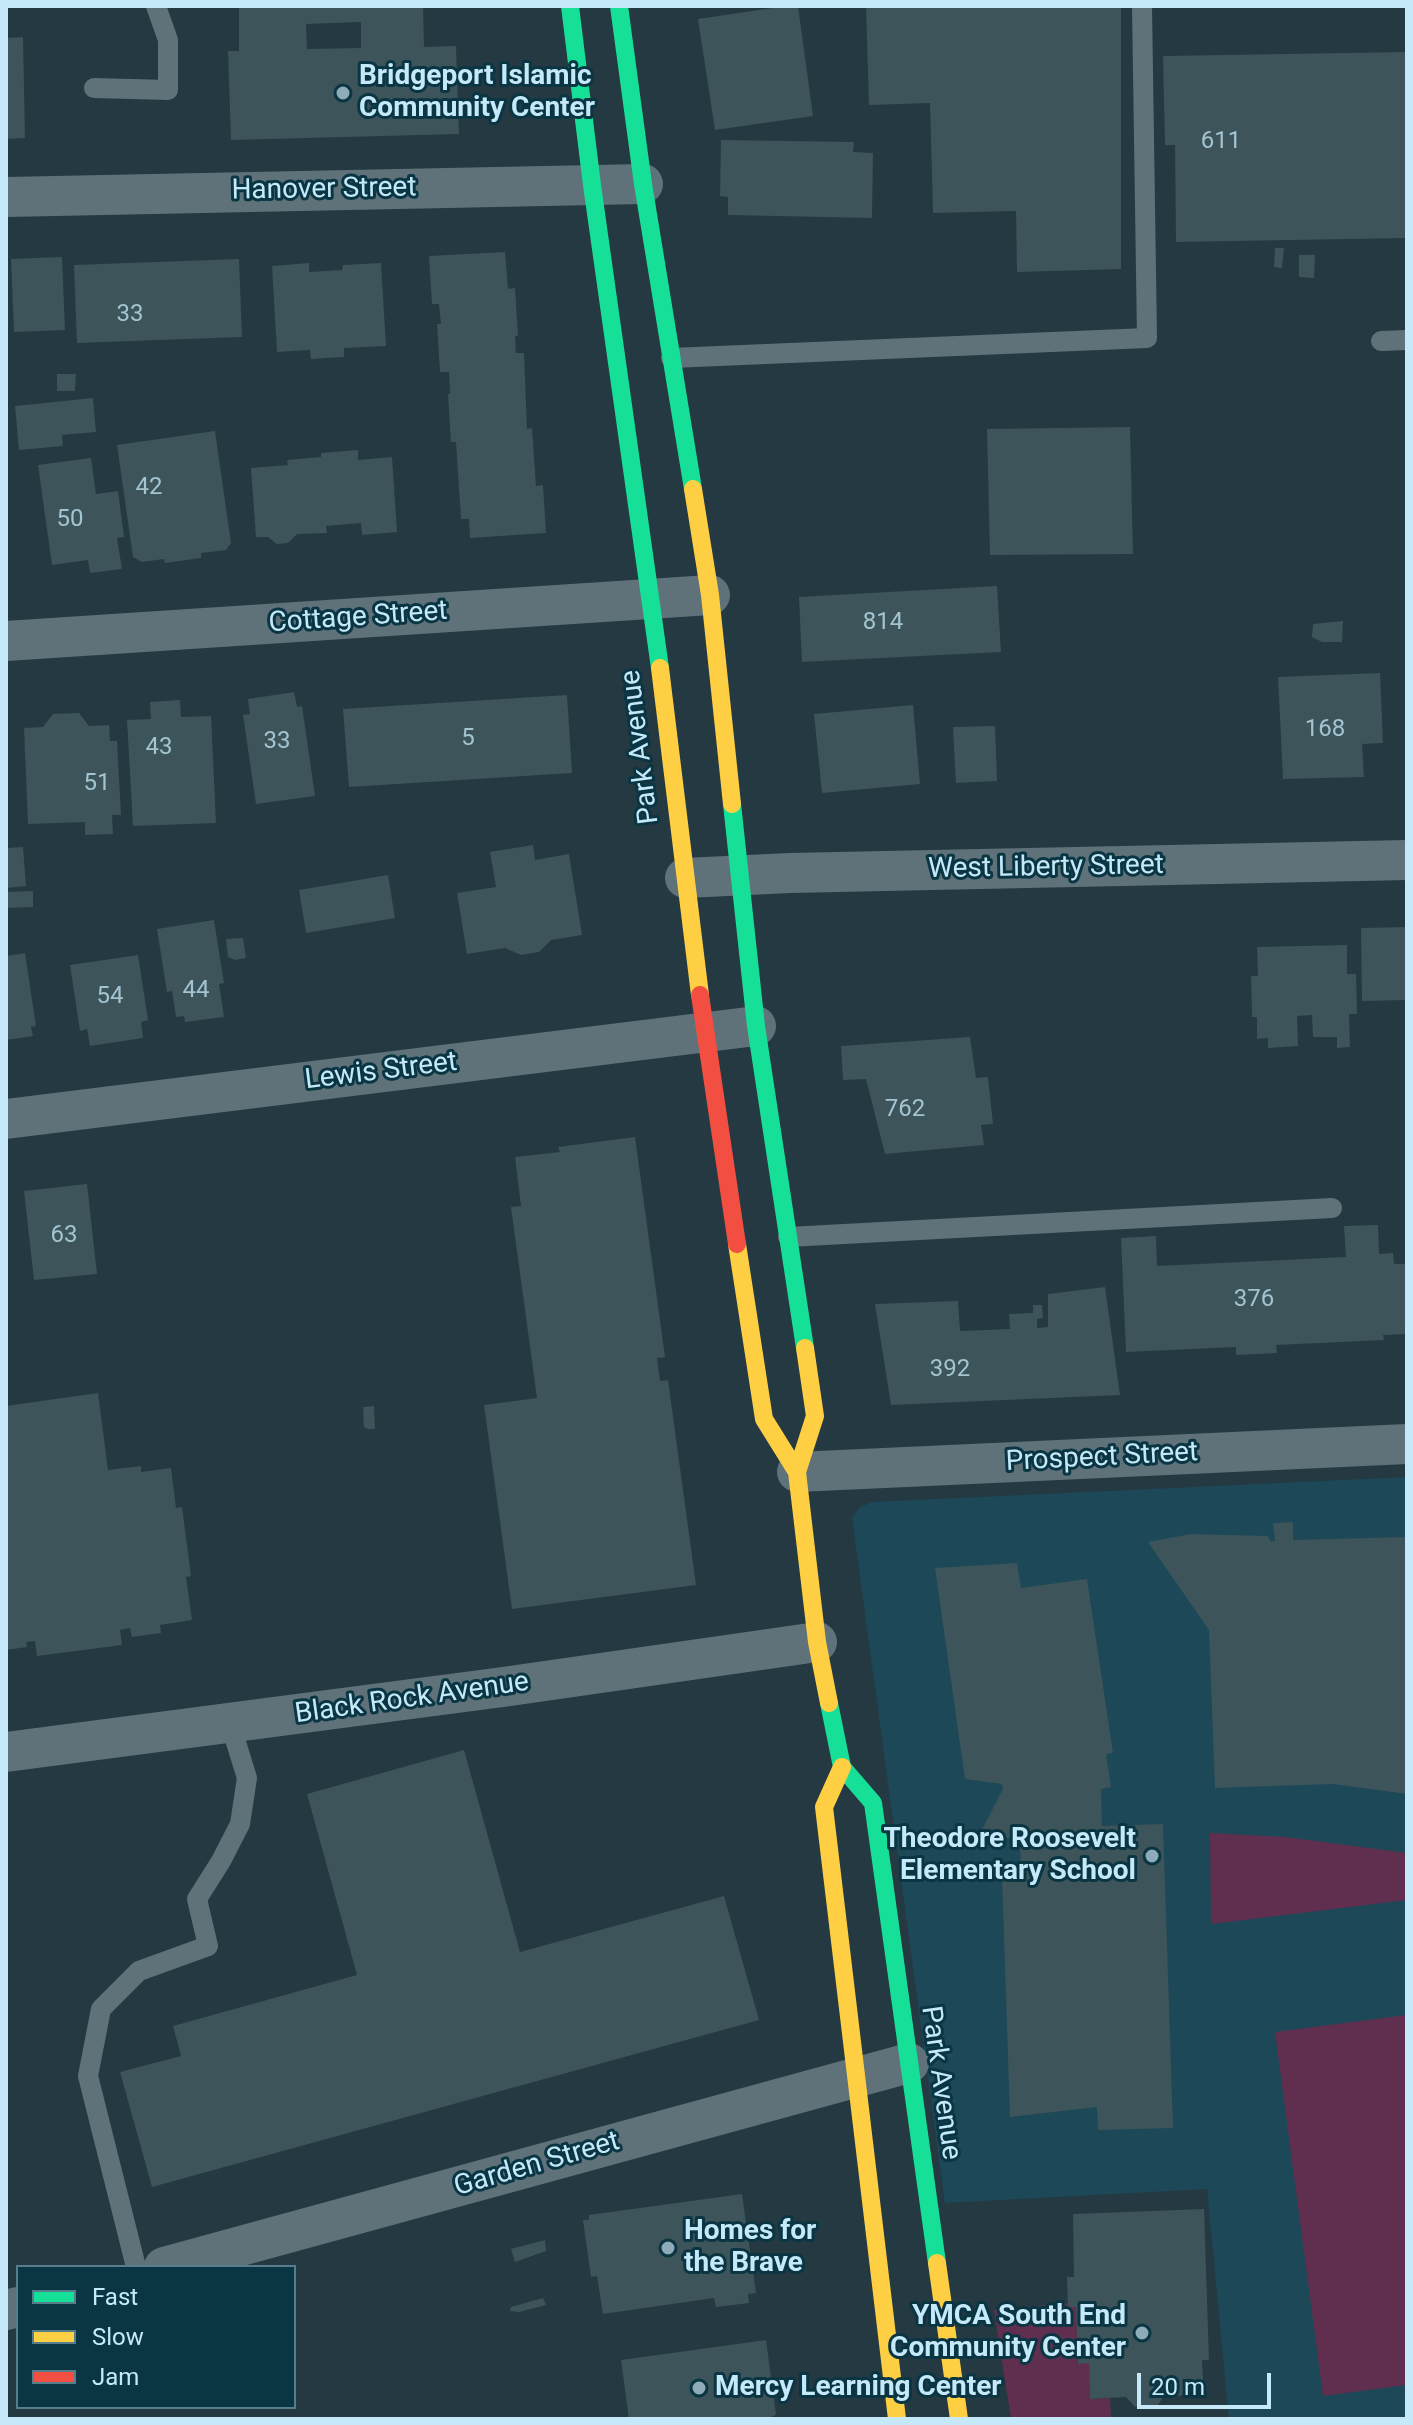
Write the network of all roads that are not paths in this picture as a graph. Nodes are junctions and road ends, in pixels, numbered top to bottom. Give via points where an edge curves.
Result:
1 (156, 6) edge
2 (570, 6) edge
3 (619, 6) edge
4 (1142, 6) edge
5 (94, 88) dead end
6 (643, 184) junction
7 (592, 185) junction
8 (6, 197) edge
9 (1407, 340) edge
10 (1381, 341) dead end
11 (671, 358) junction
12 (710, 595) junction
13 (652, 599) junction
14 (6, 641) edge
15 (1407, 860) edge
16 (739, 875) junction
17 (685, 878) junction
18 (756, 1026) junction
19 (704, 1032) junction
20 (6, 1119) edge
21 (1332, 1208) dead end
22 (788, 1237) junction
23 (1407, 1444) edge
24 (797, 1472) junction
25 (817, 1642) junction
26 (230, 1723) junction
27 (6, 1752) edge
28 (842, 1767) junction
29 (909, 2063) junction
30 (855, 2076) junction
31 (135, 2265) edge
32 (172, 2265) edge
33 (897, 2419) edge
34 (959, 2419) edge

1 - 5 lane via 168,40 168,90
2 - 7 main road, Park Avenue
3 - 6 main road, Park Avenue
4 - 11 lane via 1147,338
6 - 7 street, Hanover Street
6 - 11 main road, Park Avenue
7 - 8 street, Hanover Street
7 - 13 main road, Park Avenue
9 - 10 lane
11 - 12 main road, Park Avenue
12 - 13 street, Cottage Street
12 - 16 main road, Park Avenue
13 - 14 street, Cottage Street
13 - 17 main road, Park Avenue
15 - 16 street, West Liberty Street
16 - 17 street, West Liberty Street
16 - 18 main road, Park Avenue
17 - 19 main road, Park Avenue
18 - 19 street, Lewis Street
18 - 22 main road, Park Avenue
19 - 20 street, Lewis Street
19 - 24 main road, Park Avenue via 764,1419
21 - 22 lane
22 - 24 main road, Park Avenue via 815,1416
23 - 24 street, Prospect Street
24 - 25 main road, Park Avenue
25 - 26 street, Black Rock Avenue
25 - 28 main road, Park Avenue
26 - 27 street, Black Rock Avenue
26 - 31 lane via 247,1778 240,1824 197,1899 208,1946 139,1971 101,2009 88,2076
28 - 29 main road, Park Avenue via 873,1803
28 - 30 main road via 824,1807
29 - 30 street, Garden Street
29 - 34 main road, Park Avenue
30 - 32 street, Garden Street
30 - 33 main road

